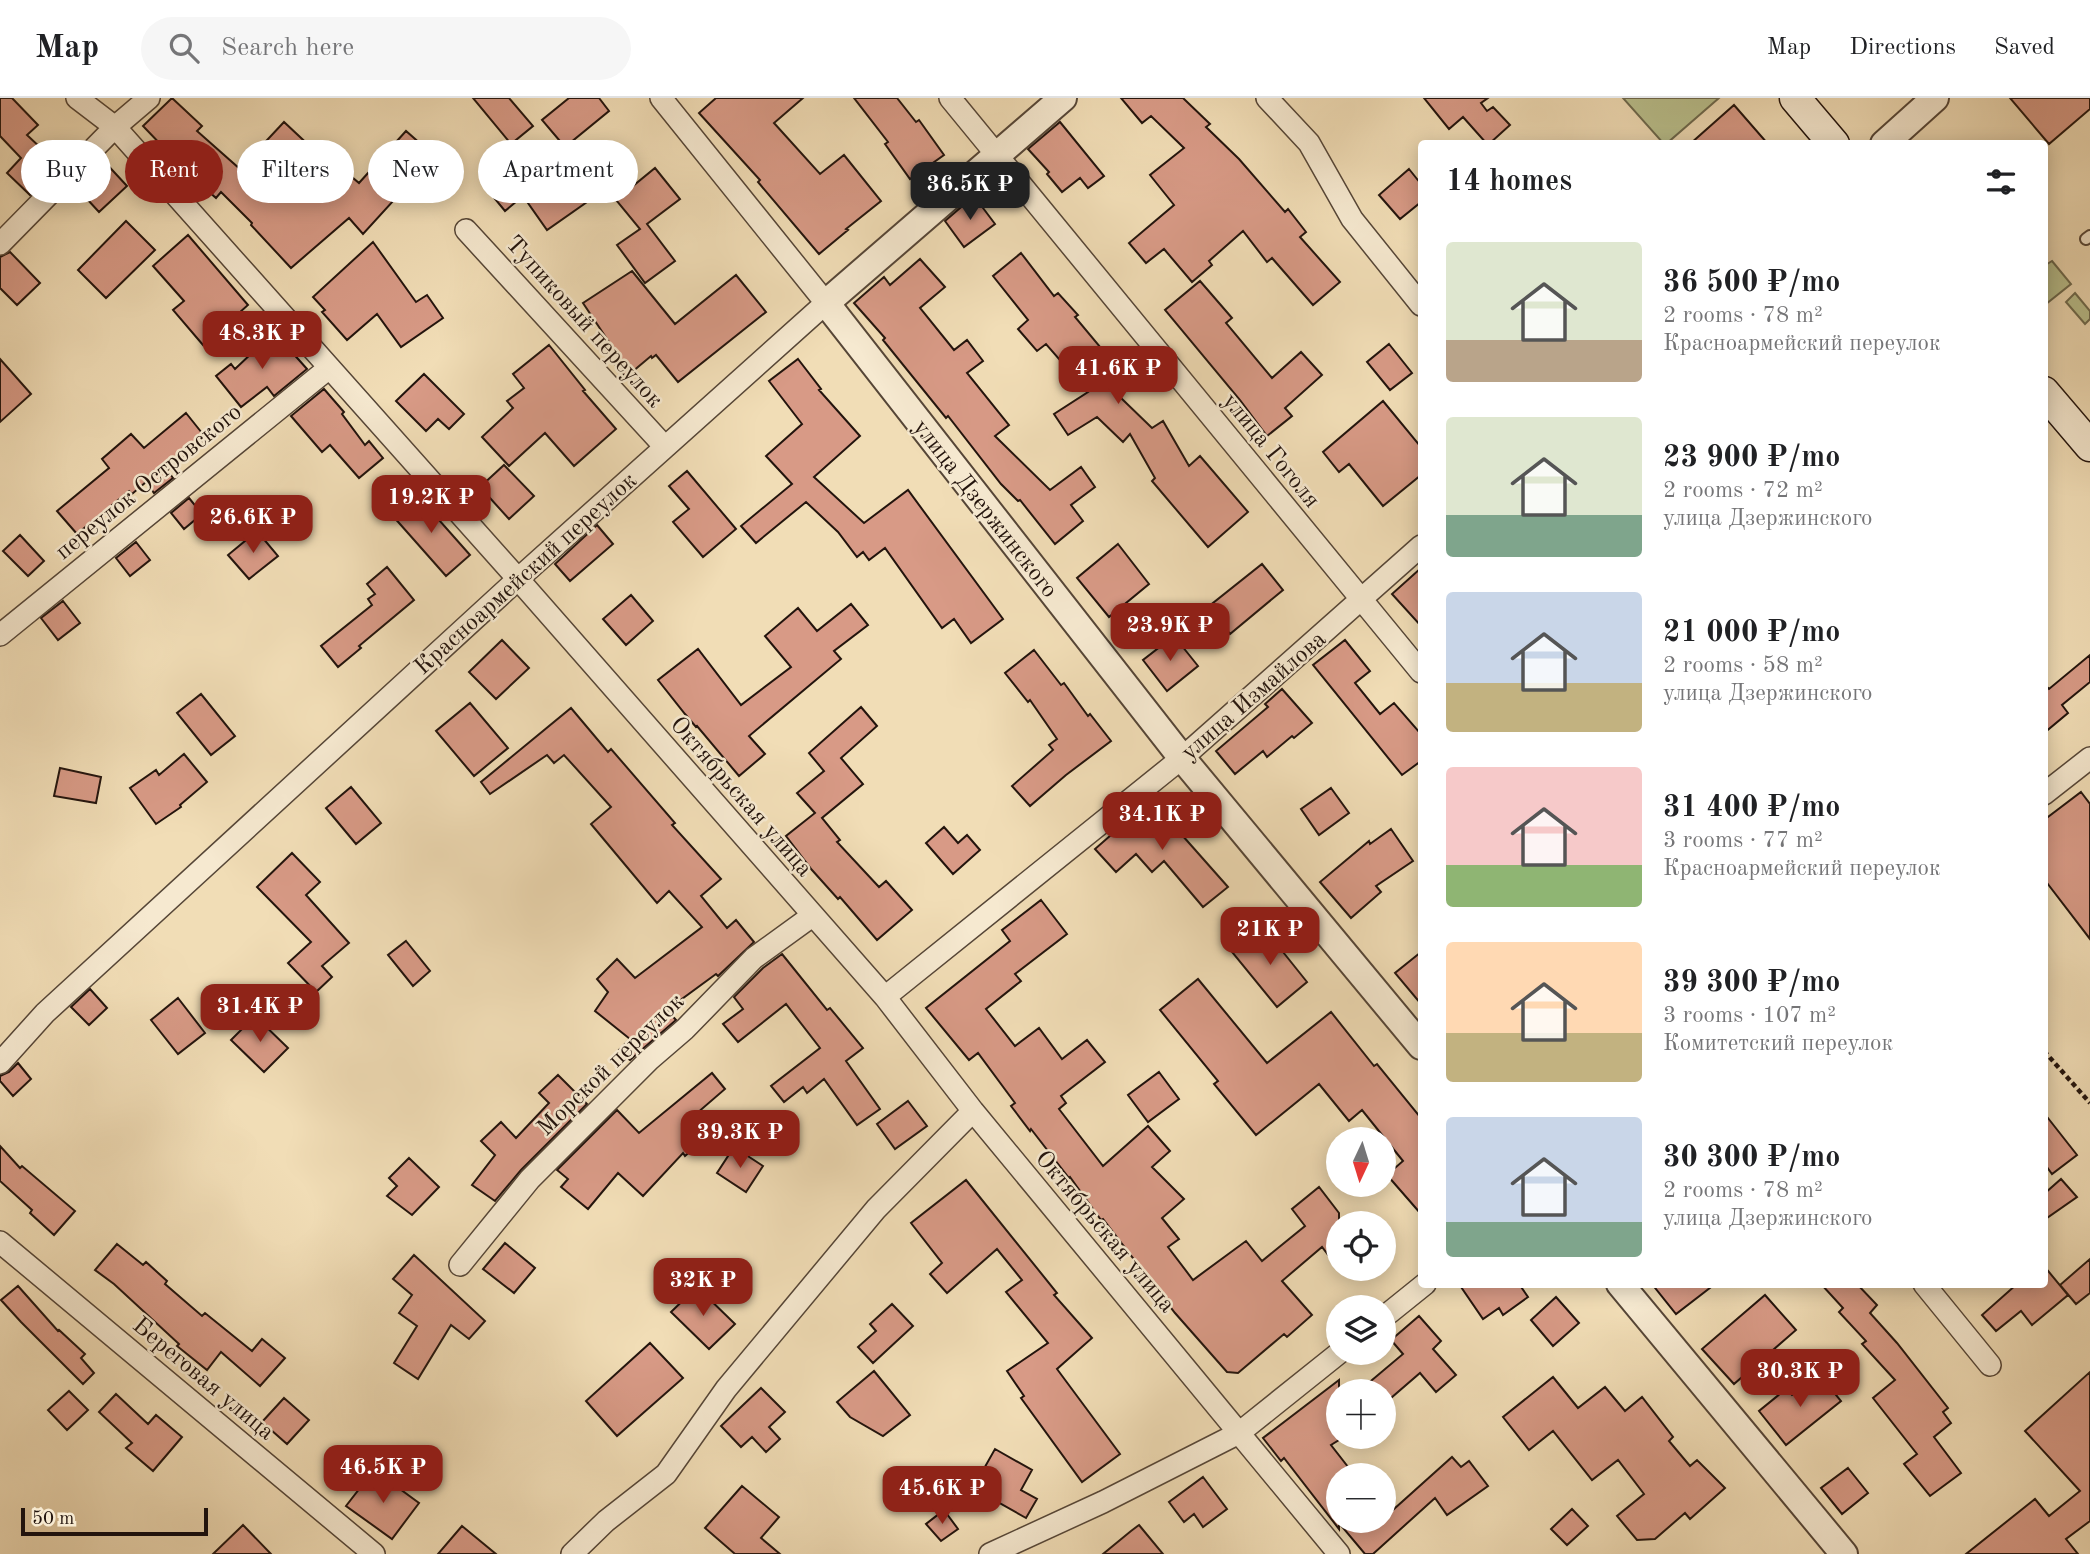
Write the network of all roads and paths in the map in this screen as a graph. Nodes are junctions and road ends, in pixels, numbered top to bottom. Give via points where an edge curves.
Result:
1 (77, 98) edge
2 (149, 98) edge
3 (662, 98) edge
4 (950, 98) edge
5 (1063, 98) edge
6 (1267, 98) edge
7 (1795, 98) edge
8 (1934, 98) edge
9 (115, 127) junction
10 (1831, 140) edge
11 (1888, 140) edge
12 (997, 156) junction
13 (466, 230) dead end
14 (0, 244) edge
15 (1418, 302) edge
16 (826, 303) junction
17 (329, 368) junction
18 (2048, 397) edge
19 (2090, 446) edge
20 (664, 447) junction
21 (1418, 549) edge
22 (518, 579) junction
23 (1361, 599) junction
24 (0, 635) edge
25 (1418, 668) edge
26 (1182, 758) junction
27 (2090, 758) edge
28 (2048, 791) edge
29 (812, 916) junction
30 (885, 997) junction
31 (1418, 1042) edge
32 (2048, 1056) edge
33 (0, 1063) edge
34 (2090, 1103) edge
35 (973, 1111) junction
36 (0, 1242) edge
37 (460, 1265) dead end
38 (1420, 1288) edge
39 (1623, 1288) edge
40 (1927, 1288) edge
41 (1396, 1307) edge
42 (1326, 1363) edge
43 (1990, 1364) dead end
44 (1239, 1433) junction
45 (374, 1554) edge
46 (572, 1554) edge
47 (990, 1554) edge
48 (1339, 1554) edge
49 (1844, 1554) edge

1 - 9 street, Октябрьская улица
2 - 9 street
3 - 16 street, улица Дзержинского
4 - 12 street, улица Гоголя
5 - 12 street, Красноармейский переулок
6 - 15 street via 1309,143 1352,219
7 - 10 main road
8 - 11 street
9 - 14 street
9 - 17 street, Октябрьская улица
12 - 16 street, Красноармейский переулок
12 - 23 street, улица Гоголя
13 - 20 street, Тупиковый переулок
16 - 20 street, Красноармейский переулок
16 - 26 street, улица Дзержинского
17 - 22 street, Октябрьская улица
17 - 24 street, переулок Островского
18 - 19 main road
20 - 22 street, Красноармейский переулок
21 - 23 street, улица Измайлова
22 - 29 street, Октябрьская улица
22 - 33 street, Красноармейский переулок via 45,1013
23 - 25 street, улица Гоголя
23 - 26 street, улица Измайлова
26 - 30 street, улица Измайлова
26 - 31 street, улица Дзержинского
27 - 28 street
29 - 30 street, Октябрьская улица
29 - 37 street, Морской переулок via 754,958 649,1060 530,1179
30 - 35 street, Октябрьская улица
32 - 34 path
35 - 44 street, Октябрьская улица
35 - 46 street via 843,1247 726,1389 666,1474
36 - 45 street, Береговая улица
38 - 41 street
39 - 49 street
40 - 43 street
42 - 44 street
44 - 47 street
44 - 48 street, Октябрьская улица

